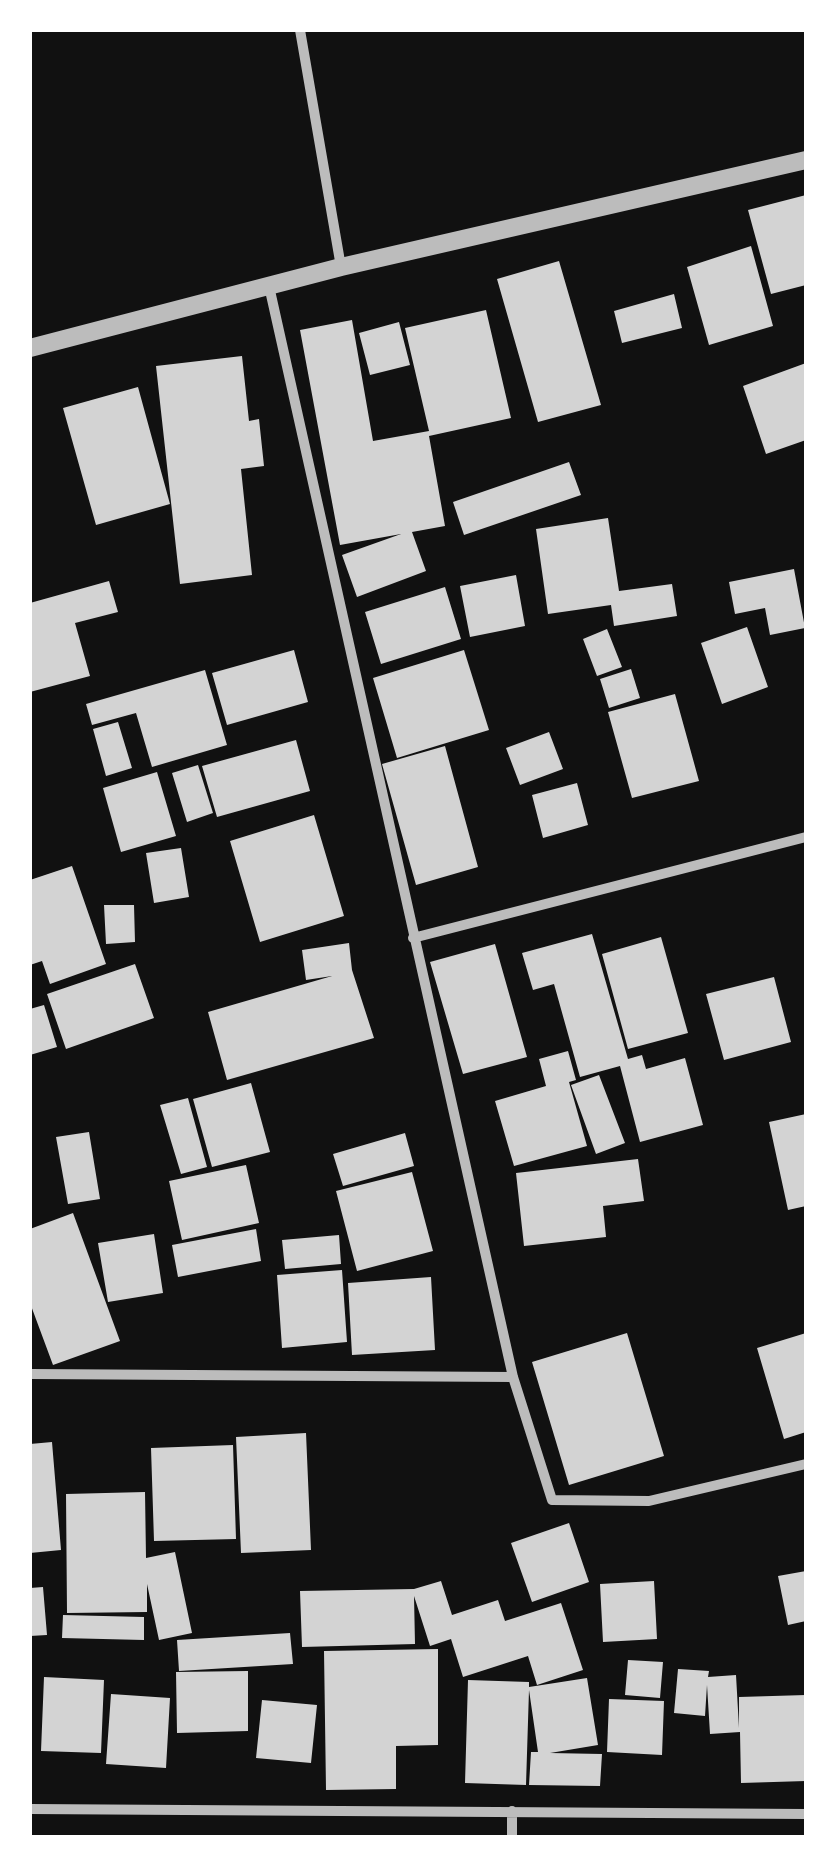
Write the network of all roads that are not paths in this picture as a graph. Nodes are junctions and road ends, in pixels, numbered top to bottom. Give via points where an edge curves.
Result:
1 (300, 30) edge
2 (806, 160) edge
3 (342, 267) junction
4 (269, 286) junction
5 (30, 348) edge
6 (806, 837) edge
7 (413, 938) junction
8 (30, 1374) edge
9 (513, 1377) junction
10 (806, 1464) edge
11 (30, 1809) edge
12 (512, 1810) junction
13 (806, 1814) edge
14 (512, 1837) edge

1 - 3 street
2 - 3 street
3 - 4 street
4 - 5 street
4 - 7 street
6 - 7 street
7 - 9 street
8 - 9 street
9 - 10 street via 552,1500 649,1501
11 - 12 street
12 - 13 street
12 - 14 street

